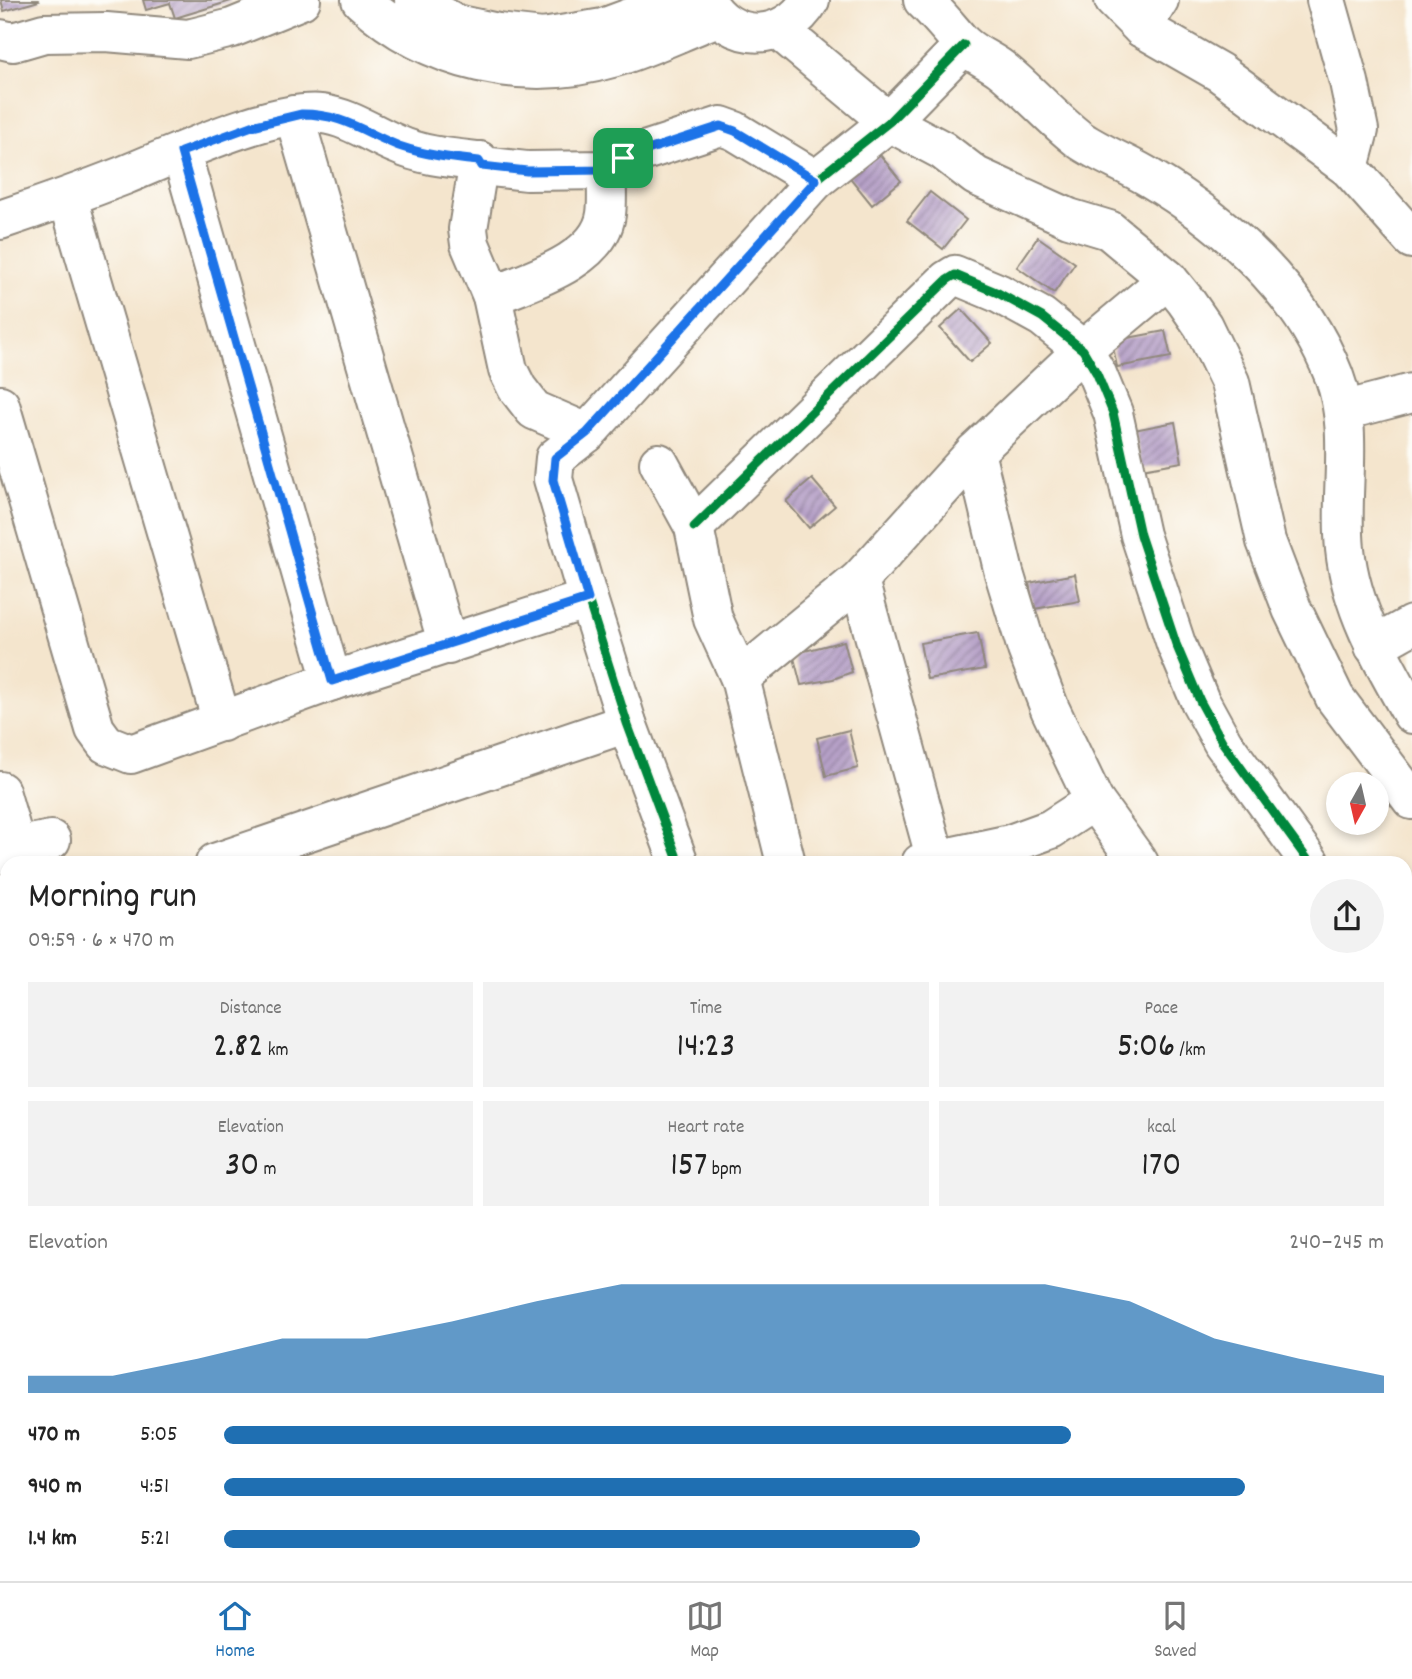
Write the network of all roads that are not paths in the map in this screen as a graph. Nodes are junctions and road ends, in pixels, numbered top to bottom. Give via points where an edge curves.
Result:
1 (301, 0) edge
2 (361, 0) edge
3 (414, 0) edge
4 (678, 0) edge
5 (810, 0) edge
6 (923, 0) edge
7 (1114, 0) edge
8 (1326, 0) edge
9 (712, 8) edge
10 (1151, 14) edge
11 (779, 30) junction
12 (0, 39) edge
13 (964, 45) junction
14 (294, 115) junction
15 (889, 122) junction
16 (181, 152) junction
17 (479, 161) junction
18 (1349, 168) junction
19 (607, 170) junction
20 (816, 180) junction
21 (68, 198) junction
22 (0, 220) edge
23 (1412, 239) edge
24 (1168, 279) junction
25 (492, 296) junction
26 (1083, 350) junction
27 (1412, 393) edge
28 (0, 405) edge
29 (1343, 411) junction
30 (587, 433) junction
31 (975, 452) junction
32 (659, 463) dead end
33 (694, 527) junction
34 (859, 580) junction
35 (588, 599) junction
36 (1412, 625) edge
37 (448, 645) junction
38 (1374, 646) junction
39 (740, 678) junction
40 (332, 681) junction
41 (1412, 714) edge
42 (222, 722) junction
43 (627, 723) junction
44 (0, 791) edge
45 (1412, 800) edge
46 (1094, 801) junction
47 (23, 847) edge
48 (236, 856) edge
49 (676, 856) edge
50 (784, 856) edge
51 (928, 856) edge
52 (953, 856) edge
53 (1134, 856) edge
54 (1305, 856) edge

1 - 12 street via 232,28 188,39 106,32 44,33 13,42
2 - 9 street via 398,29 445,54 543,71 612,59
3 - 4 street via 456,23 543,38 603,28
5 - 11 street via 793,22
6 - 13 street
7 - 10 street
8 - 18 street via 1359,130
9 - 11 street via 731,26 746,32
10 - 18 street via 1219,72
11 - 15 street
13 - 15 street
13 - 29 street via 1001,69 1080,140 1168,188 1239,244 1310,325 1335,379
14 - 16 street
14 - 17 street via 324,114 431,156
14 - 37 street
15 - 20 street
15 - 24 street via 942,150 976,176 1069,218 1109,230
16 - 21 street
16 - 40 street
17 - 19 street via 482,166 527,171
17 - 25 street via 468,229
18 - 23 street
19 - 20 street via 623,158 721,126
19 - 25 street via 606,216 599,234 552,273
20 - 30 street
21 - 22 street
21 - 42 street
24 - 26 street
24 - 45 street via 1203,326 1230,382 1266,541 1292,610 1335,698
25 - 30 street via 508,370 517,388 534,410
26 - 31 street
26 - 33 street via 1042,317 955,275
26 - 54 street via 1113,413 1140,535 1200,701 1223,743
27 - 29 street
28 - 42 street via 95,729 106,744 131,754
29 - 38 street via 1345,551
30 - 35 street via 555,458 553,480
31 - 34 street
31 - 46 street via 1027,649
32 - 33 street
33 - 39 street via 713,619
34 - 39 street
34 - 51 street
35 - 37 street
35 - 43 street
36 - 38 street
37 - 40 street
38 - 41 street
39 - 50 street
40 - 42 street
43 - 48 street
43 - 49 street
44 - 47 street
46 - 52 street via 1041,833
46 - 53 street

